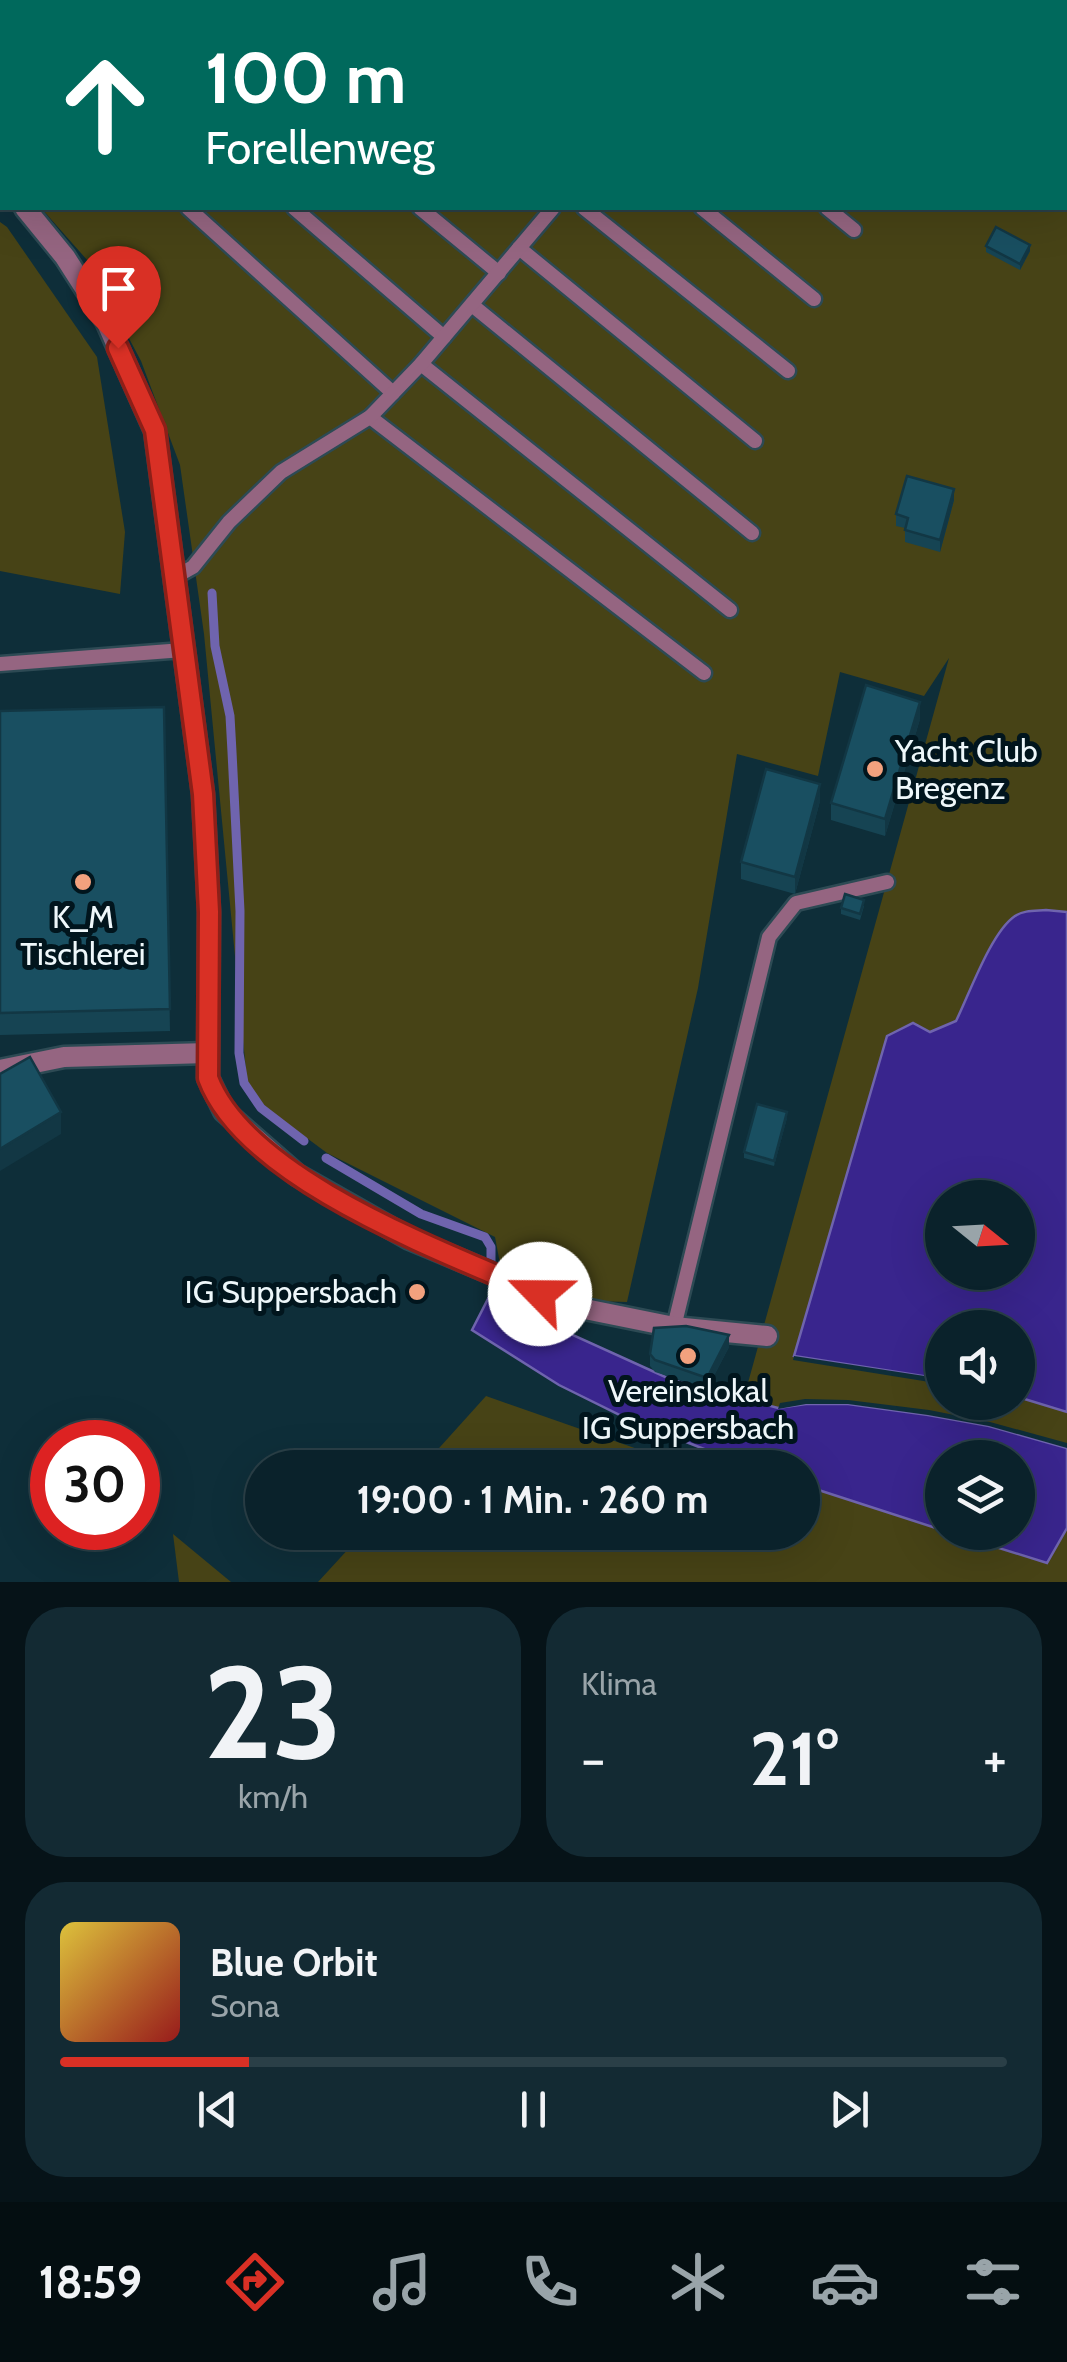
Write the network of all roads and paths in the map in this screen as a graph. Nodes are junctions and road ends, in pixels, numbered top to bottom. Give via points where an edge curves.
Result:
1 (26, 210) edge
2 (190, 210) edge
3 (296, 210) edge
4 (422, 210) edge
5 (551, 210) edge
6 (587, 210) edge
7 (704, 210) edge
8 (829, 210) edge
9 (854, 230) dead end
10 (519, 248) junction
11 (498, 273) junction
12 (814, 299) dead end
13 (472, 305) junction
14 (444, 337) junction
15 (421, 364) junction
16 (788, 371) dead end
17 (393, 394) junction
18 (370, 417) junction
19 (756, 441) dead end
20 (752, 532) dead end
21 (175, 577) junction
22 (730, 610) dead end
23 (182, 650) junction
24 (0, 664) edge
25 (704, 673) dead end
26 (887, 882) dead end
27 (208, 1053) junction
28 (0, 1070) edge
29 (674, 1327) junction
30 (767, 1336) dead end

1 - 21 street via 106,321 155,430
2 - 17 lane
3 - 14 lane
4 - 11 lane
5 - 10 lane
6 - 16 lane
7 - 12 lane
8 - 9 lane
10 - 11 lane
10 - 19 lane
11 - 13 lane
13 - 14 lane
13 - 20 lane
14 - 15 lane
15 - 17 lane
15 - 22 lane
17 - 18 lane
18 - 21 lane via 281,472 193,567
18 - 25 lane
21 - 23 street
23 - 24 lane
23 - 27 street via 203,794
26 - 29 lane via 796,904 769,938
27 - 28 street via 64,1057
27 - 29 street via 208,1078 224,1111 297,1175 410,1238 570,1306
29 - 30 street

